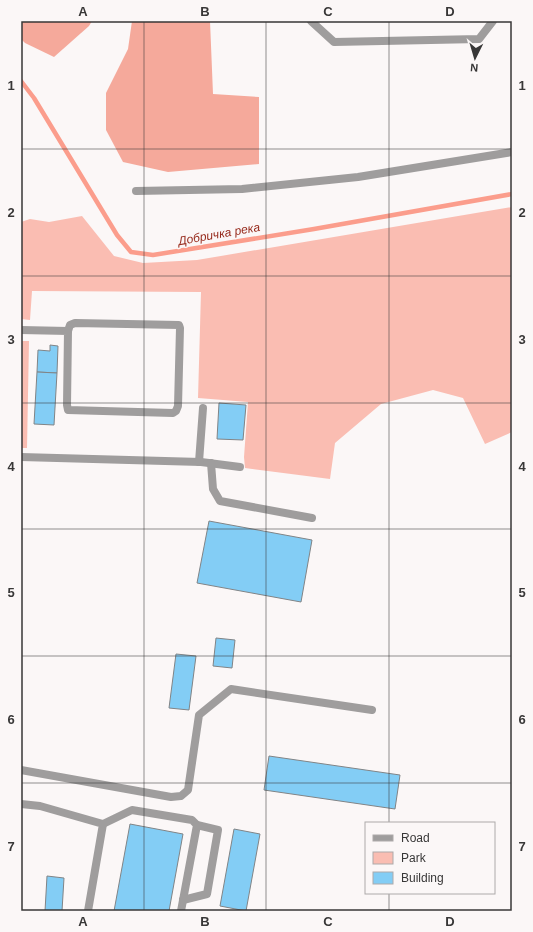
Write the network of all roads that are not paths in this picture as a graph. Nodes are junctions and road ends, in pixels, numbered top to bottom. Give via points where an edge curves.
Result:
1 (311, 21) edge
2 (493, 21) edge
3 (512, 152) edge
4 (136, 191) dead end
5 (21, 330) edge
6 (68, 331) junction
7 (203, 408) dead end
8 (21, 457) edge
9 (199, 462) junction
10 (211, 463) junction
11 (240, 468) dead end
12 (312, 518) dead end
13 (372, 710) dead end
14 (21, 770) edge
15 (21, 804) edge
16 (104, 824) junction
17 (197, 825) junction
18 (183, 900) junction
19 (88, 911) edge
20 (181, 911) edge

1 - 2 street via 334,42 479,39
3 - 4 street via 358,177 242,189
5 - 6 street
6 - 6 street via 68,410 173,413 176,411 179,325 75,323 70,325
7 - 9 street
8 - 9 street
9 - 10 street
10 - 11 street
10 - 12 street via 213,489 220,501
13 - 14 street via 231,689 199,715 188,790 181,796 171,797
15 - 16 street via 40,806
16 - 17 street via 132,810 192,820
16 - 19 street
17 - 18 street
17 - 18 street via 218,830 207,894
18 - 20 street

